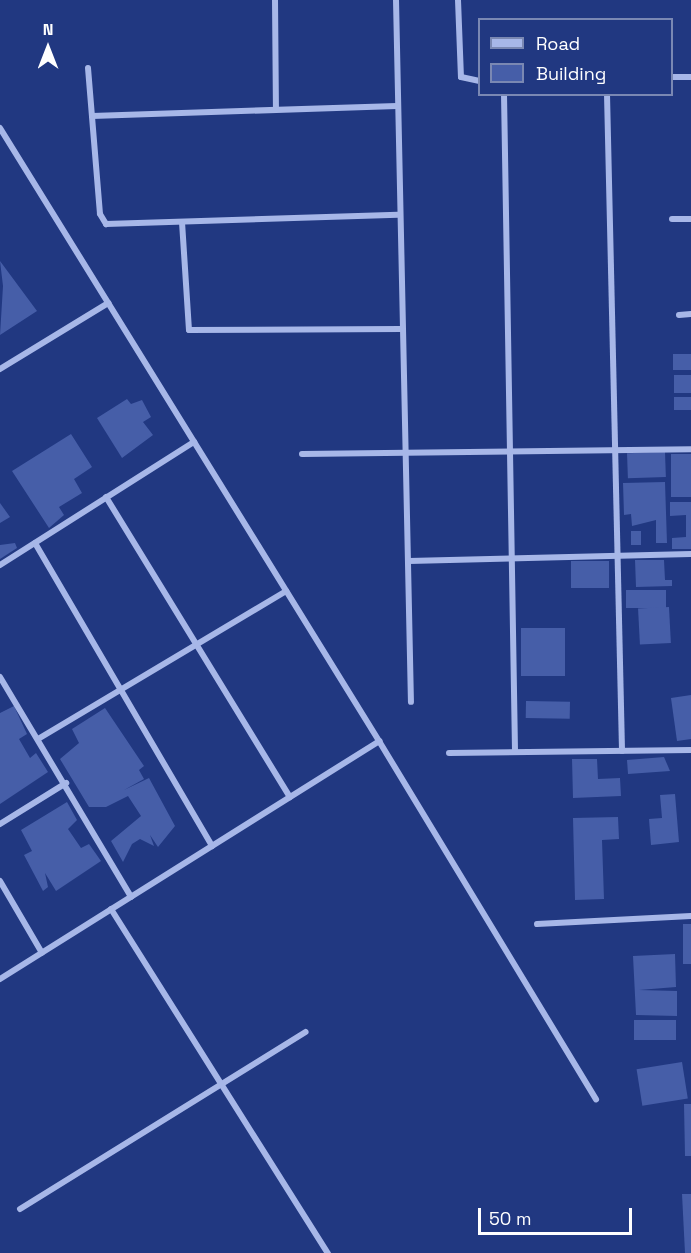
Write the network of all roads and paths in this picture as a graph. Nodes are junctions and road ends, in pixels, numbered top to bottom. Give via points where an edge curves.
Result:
1 (275, 0) edge
2 (396, 0) edge
3 (458, 0) edge
4 (88, 68) dead end
5 (673, 77) edge
6 (691, 77) edge
7 (478, 81) edge
8 (504, 96) edge
9 (607, 96) edge
10 (397, 106) junction
11 (276, 110) junction
12 (92, 116) junction
13 (0, 128) edge
14 (398, 215) junction
15 (672, 219) dead end
16 (691, 219) edge
17 (182, 222) junction
18 (108, 303) junction
19 (691, 314) edge
20 (679, 315) dead end
21 (401, 329) junction
22 (0, 369) edge
23 (194, 442) junction
24 (614, 449) junction
25 (691, 449) edge
26 (513, 451) junction
27 (405, 453) junction
28 (302, 454) dead end
29 (106, 497) junction
30 (35, 543) junction
31 (691, 554) edge
32 (617, 555) junction
33 (514, 558) junction
34 (409, 561) junction
35 (0, 565) edge
36 (286, 591) junction
37 (196, 644) junction
38 (0, 677) edge
39 (120, 689) junction
40 (411, 702) dead end
41 (38, 739) junction
42 (379, 741) junction
43 (691, 750) edge
44 (622, 751) junction
45 (515, 752) junction
46 (449, 753) dead end
47 (66, 783) junction
48 (290, 797) junction
49 (0, 824) edge
50 (212, 846) junction
51 (0, 881) edge
52 (131, 897) junction
53 (111, 909) junction
54 (691, 916) edge
55 (537, 924) dead end
56 (42, 953) junction
57 (0, 979) edge
58 (306, 1032) dead end
59 (222, 1084) junction
60 (596, 1100) dead end
61 (20, 1209) dead end
62 (328, 1253) edge

1 - 11 street
2 - 10 street
3 - 7 street via 461,77
4 - 12 street
5 - 6 street
8 - 26 street
9 - 24 street
10 - 11 street
10 - 14 street
11 - 12 street
12 - 17 street via 100,214 106,224
13 - 18 street
14 - 17 street
14 - 21 street
15 - 16 street
17 - 21 street via 189,330
18 - 22 street
18 - 23 street
19 - 20 street
21 - 27 street
23 - 29 street
23 - 36 street
24 - 25 street
24 - 26 street
24 - 32 street
26 - 27 street
26 - 33 street
27 - 28 street
27 - 34 street
29 - 30 street
29 - 37 street
30 - 35 street
30 - 39 street
31 - 32 street
32 - 33 street
32 - 44 street
33 - 34 street
33 - 45 street
34 - 40 street
36 - 37 street
36 - 42 street
37 - 39 street
37 - 48 street
38 - 41 street
39 - 41 street
39 - 50 street
41 - 47 street
42 - 48 street
42 - 60 street
43 - 44 street
44 - 45 street
45 - 46 street
47 - 49 street
47 - 52 street
48 - 50 street
50 - 52 street
51 - 56 street
52 - 53 street
53 - 56 street
53 - 59 street
54 - 55 street
56 - 57 street
58 - 59 street
59 - 61 street
59 - 62 street

